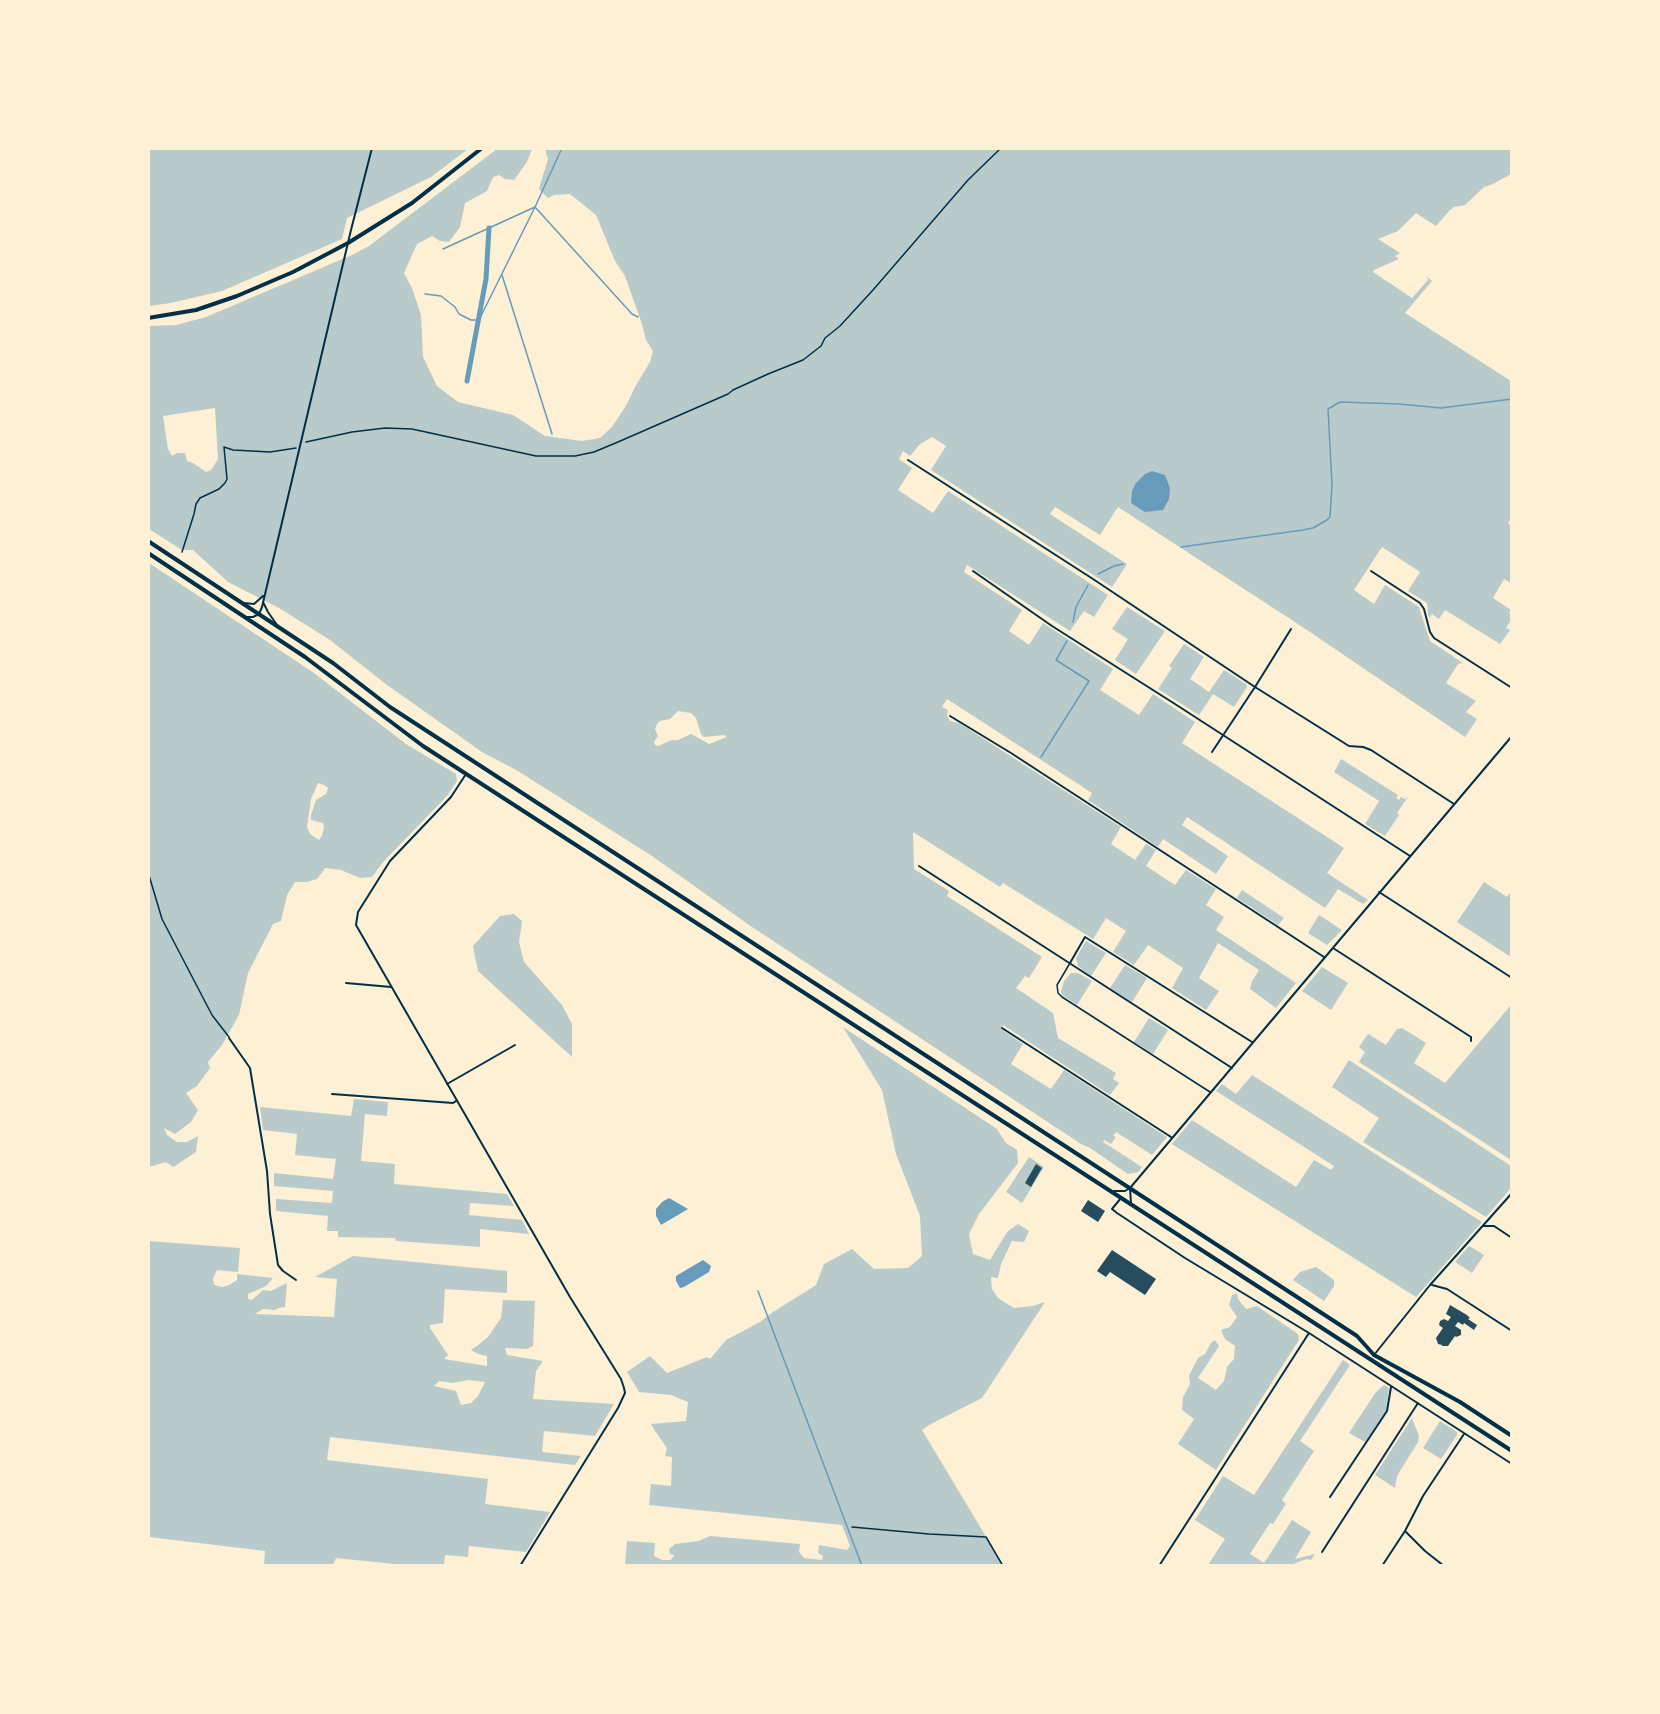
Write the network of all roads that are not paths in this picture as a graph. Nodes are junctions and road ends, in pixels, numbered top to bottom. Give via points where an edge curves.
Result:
1 (372, 148) edge
2 (482, 148) edge
3 (348, 243) junction
4 (148, 318) edge
5 (908, 460) dead end
6 (148, 541) edge
7 (148, 553) edge
8 (973, 571) dead end
9 (1371, 571) dead end
10 (264, 594) junction
11 (263, 602) junction
12 (242, 603) junction
13 (259, 615) junction
14 (243, 616) junction
15 (280, 628) junction
16 (1291, 629) dead end
17 (1255, 687) junction
18 (1512, 688) edge
19 (950, 716) dead end
20 (1223, 735) junction
21 (1511, 737) edge
22 (1212, 752) dead end
23 (466, 774) junction
24 (1454, 804) junction
25 (1410, 856) junction
26 (919, 866) dead end
27 (148, 872) edge
28 (1379, 892) junction
29 (1332, 948) junction
30 (1324, 957) junction
31 (1070, 963) junction
32 (1512, 978) edge
33 (346, 983) dead end
34 (391, 987) junction
35 (1002, 1028) dead end
36 (229, 1038) joint
37 (1472, 1041) dead end
38 (1252, 1042) junction
39 (515, 1046) dead end
40 (1232, 1068) junction
41 (447, 1084) junction
42 (1210, 1093) junction
43 (332, 1094) dead end
44 (456, 1101) junction
45 (1172, 1137) junction
46 (1130, 1188) junction
47 (1110, 1191) junction
48 (1512, 1193) edge
49 (1121, 1198) junction
50 (1132, 1205) junction
51 (1483, 1226) junction
52 (1512, 1238) edge
53 (296, 1280) dead end
54 (1431, 1285) junction
55 (1512, 1331) edge
56 (1309, 1333) junction
57 (1374, 1355) junction
58 (1391, 1387) junction
59 (1418, 1403) junction
60 (1464, 1434) junction
61 (1512, 1436) edge
62 (1512, 1451) edge
63 (1512, 1464) edge
64 (1330, 1497) dead end
65 (852, 1527) dead end
66 (1405, 1531) junction
67 (1322, 1552) dead end
68 (520, 1566) edge
69 (1003, 1566) edge
70 (1159, 1566) edge
71 (1382, 1566) edge
72 (1444, 1566) edge

1 - 3 street
2 - 3 main road via 412,203
3 - 4 main road via 237,296 187,313
3 - 10 street
5 - 17 street
6 - 12 main road
7 - 14 main road
8 - 20 street
9 - 18 street via 1420,603 1434,638
10 - 11 street
10 - 12 street via 254,604
11 - 13 street
11 - 15 street
12 - 13 main road
13 - 14 street
13 - 15 main road
14 - 23 main road
15 - 46 main road via 390,707
16 - 17 street
17 - 20 street
17 - 24 street via 1349,746 1371,750
19 - 30 street
20 - 22 street
20 - 25 street
21 - 24 street
23 - 34 street via 451,797 390,861 358,912 356,925
23 - 47 main road
24 - 25 street
25 - 28 street
26 - 31 street
27 - 36 lane via 162,919 212,1015
28 - 29 street
28 - 32 street
29 - 30 street
29 - 37 street
30 - 38 street
31 - 38 street via 1086,937
31 - 40 street
31 - 42 lane via 1057,985 1058,993
33 - 34 street
34 - 41 street
35 - 45 street
36 - 53 street via 250,1068 278,1265
38 - 40 street
39 - 41 street
40 - 42 street
41 - 44 street
42 - 45 street
43 - 44 street
44 - 68 street via 624,1388 618,1408
45 - 46 street
46 - 47 street
46 - 50 street
46 - 57 main road via 1357,1336
47 - 49 main road
48 - 51 street
49 - 50 main road
49 - 56 street via 1112,1209 1117,1213
50 - 62 main road
51 - 52 street via 1494,1226
51 - 54 street
54 - 55 street via 1447,1288
54 - 57 street
56 - 58 street
56 - 70 street
57 - 61 main road
58 - 59 street
58 - 64 street via 1387,1411
59 - 60 street
59 - 67 street
60 - 63 street
60 - 66 street
65 - 69 lane via 986,1537
66 - 71 street
66 - 72 street

